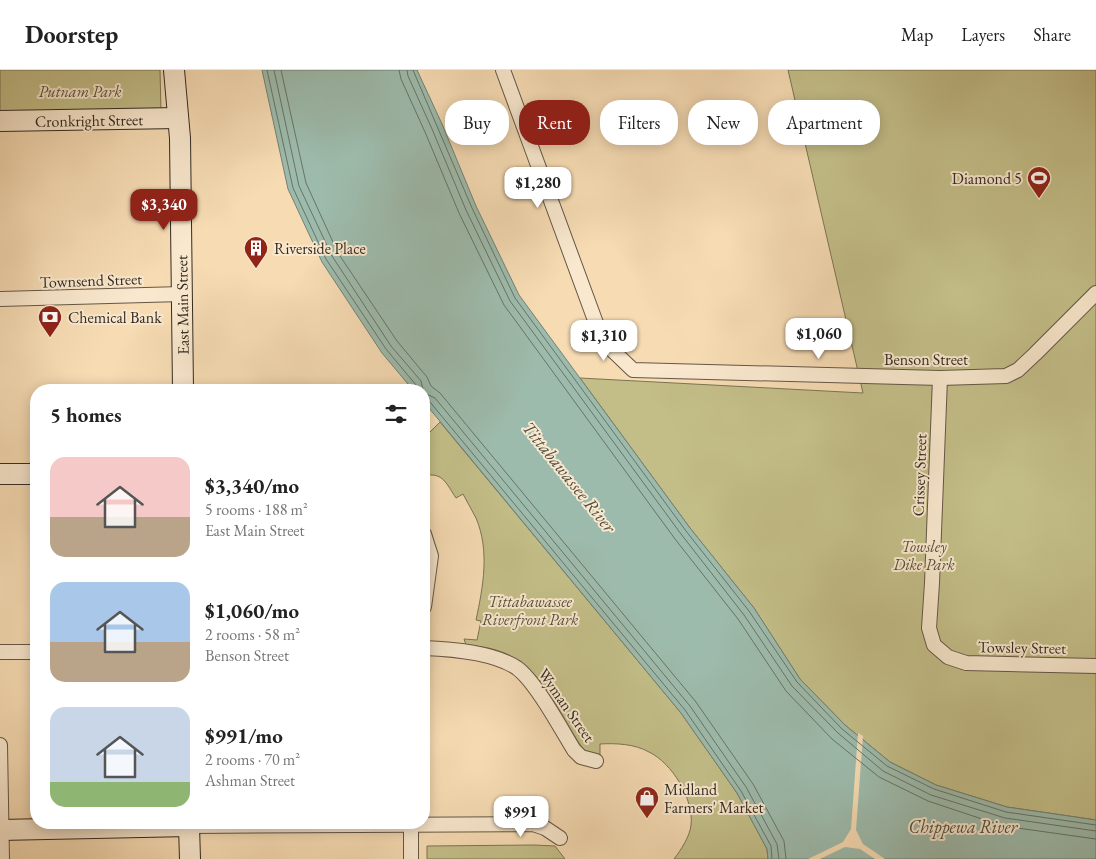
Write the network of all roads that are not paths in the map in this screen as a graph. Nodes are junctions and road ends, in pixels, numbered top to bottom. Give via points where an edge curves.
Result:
1 (174, 70) edge
2 (503, 70) edge
3 (178, 118) junction
4 (0, 121) edge
5 (1096, 293) edge
6 (182, 294) junction
7 (0, 299) edge
8 (940, 378) junction
9 (183, 384) edge
10 (0, 474) edge
11 (30, 474) edge
12 (430, 649) edge
13 (0, 652) edge
14 (30, 652) edge
15 (948, 657) joint
16 (1096, 666) edge
17 (0, 746) edge
18 (596, 761) dead end
19 (430, 824) edge
20 (47, 829) edge
21 (189, 829) edge
22 (411, 829) edge
23 (0, 830) edge
24 (560, 838) dead end
25 (2, 859) edge
26 (190, 859) edge
27 (411, 859) edge

1 - 3 street, East Main Street
2 - 8 street, Benson Street via 596,323 609,347 633,370
3 - 4 street, Cronkright Street
3 - 6 street, East Main Street
5 - 8 street, Benson Street via 1018,370 1006,376
6 - 7 street, Townsend Street
6 - 9 street, East Main Street
8 - 15 street, Crissey Street via 929,628 934,645
10 - 11 street
12 - 18 street, Wyman Street via 493,656 517,668 537,691 574,750 581,757
13 - 14 street
15 - 16 street, Towsley Street via 966,664
17 - 23 street
19 - 24 street via 533,824
20 - 23 street
21 - 26 street
22 - 27 street
23 - 25 street

